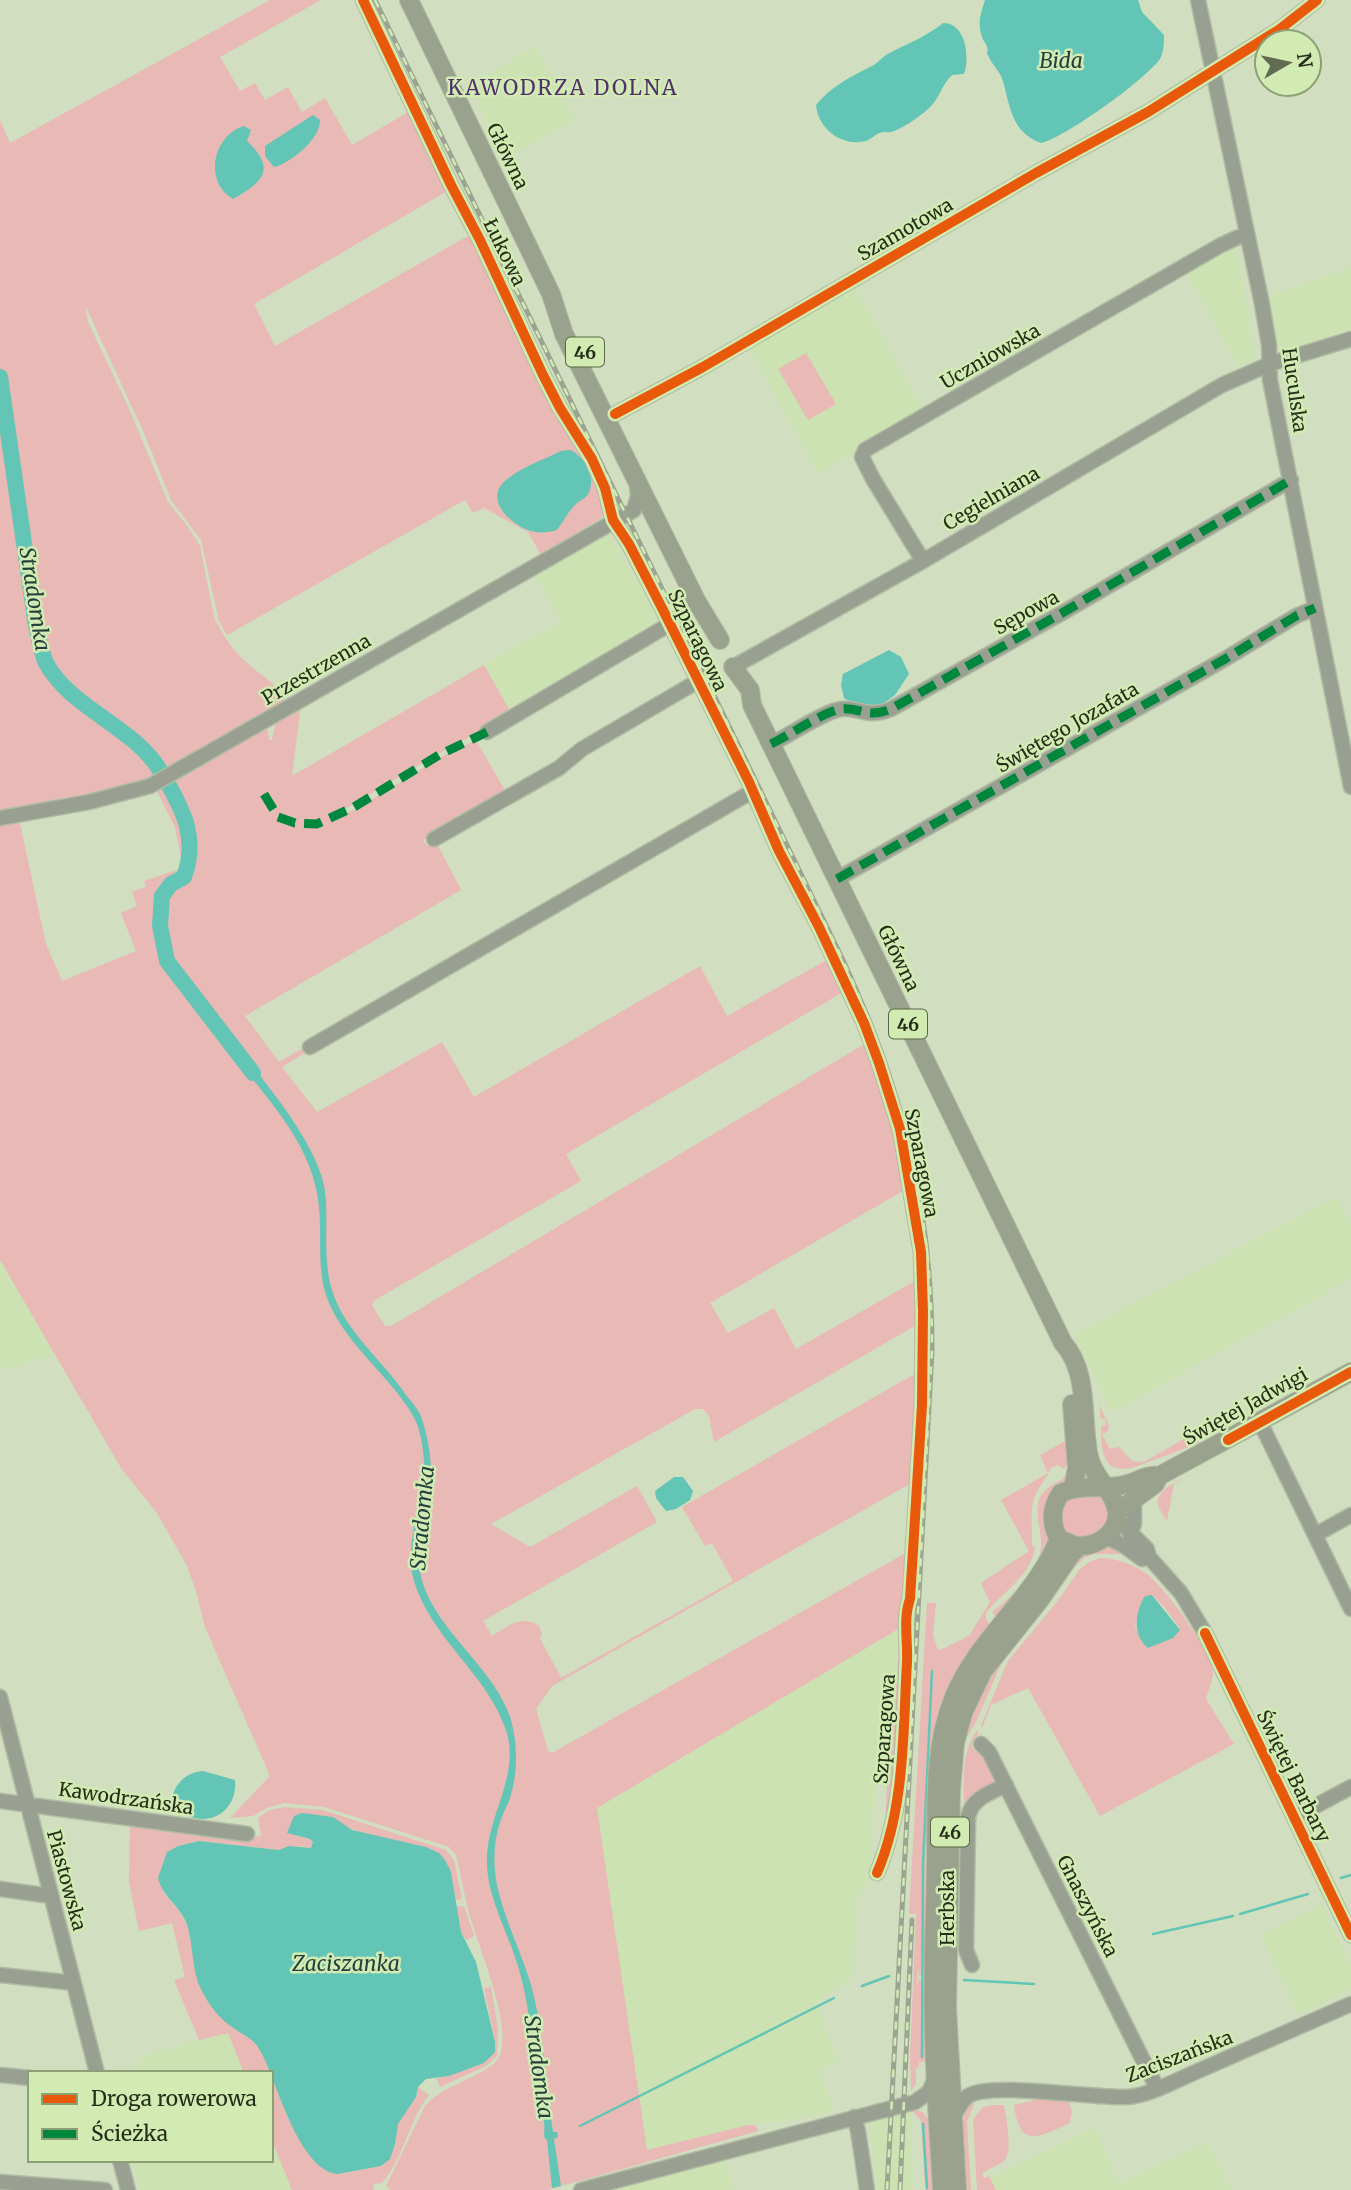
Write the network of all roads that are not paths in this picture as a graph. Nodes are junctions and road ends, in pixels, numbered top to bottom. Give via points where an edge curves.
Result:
1 (363, 0) edge
2 (409, 0) edge
3 (1198, 0) edge
4 (1317, 0) edge
5 (1212, 74) junction
6 (1245, 234) junction
7 (551, 294) junction
8 (1351, 339) edge
9 (1270, 364) junction
10 (615, 414) junction
11 (637, 479) junction
12 (1291, 480) junction
13 (634, 510) junction
14 (613, 520) junction
15 (659, 525) junction
16 (923, 561) junction
17 (1315, 608) junction
18 (670, 624) junction
19 (720, 640) junction
20 (733, 667) junction
21 (698, 681) junction
22 (487, 732) dead end
23 (1346, 733) edge
24 (771, 744) junction
25 (1351, 787) edge
26 (753, 791) junction
27 (0, 818) edge
28 (434, 839) dead end
29 (837, 879) junction
30 (310, 1047) dead end
31 (1063, 1343) junction
32 (1351, 1372) edge
33 (1260, 1422) junction
34 (1159, 1476) junction
35 (1073, 1488) junction
36 (1105, 1489) junction
37 (1134, 1498) junction
38 (1117, 1515) junction
39 (1351, 1515) edge
40 (1130, 1534) junction
41 (1315, 1535) junction
42 (1106, 1537) junction
43 (1059, 1539) junction
44 (1080, 1546) junction
45 (1149, 1557) junction
46 (1351, 1609) edge
47 (0, 1697) edge
48 (981, 1744) dead end
49 (1006, 1786) junction
50 (1351, 1787) edge
51 (0, 1801) edge
52 (27, 1805) junction
53 (1295, 1817) junction
54 (247, 1834) dead end
55 (877, 1873) dead end
56 (0, 1889) edge
57 (51, 1896) junction
58 (1351, 1935) edge
59 (972, 1965) dead end
60 (0, 1975) edge
61 (74, 1983) junction
62 (1351, 2004) edge
63 (96, 2071) edge
64 (0, 2075) edge
65 (943, 2076) junction
66 (28, 2078) edge
67 (1157, 2088) junction
68 (971, 2094) junction
69 (915, 2102) junction
70 (854, 2118) junction
71 (945, 2121) junction
72 (121, 2162) edge
73 (0, 2182) edge
74 (105, 2190) edge
75 (128, 2190) edge
76 (581, 2190) edge
77 (867, 2190) edge
78 (942, 2190) edge
79 (957, 2190) edge

1 - 14 street, Łukowa via 543,375 592,459
2 - 7 main road, Główna / 46
3 - 5 street, Huculska
4 - 5 street, Szamotowa
5 - 6 street, Huculska
5 - 10 street, Szamotowa
6 - 9 street, Huculska
6 - 16 street, Uczniowska via 865,450 862,457 873,479
7 - 10 main road, Główna / 46 via 566,313
7 - 11 main road, Główna / 46 via 564,334
8 - 9 street, Cegielniana
9 - 12 street, Huculska
9 - 16 street, Cegielniana via 1222,385
10 - 19 main road, Główna / 46 via 698,584
11 - 13 street
11 - 15 main road, Główna / 46
12 - 17 street, Huculska
12 - 24 street, Sępowa via 891,709 869,714 839,709
13 - 14 street, Przestrzenna
13 - 15 street
14 - 18 street, Szparagowa
14 - 27 street, Przestrzenna via 149,786
15 - 19 main road, Główna / 46
16 - 20 street, Cegielniana
17 - 23 street, Huculska
17 - 29 street, Świętego Jozafata
18 - 21 street, Szparagowa
18 - 22 street, Szparagowa
19 - 20 main road, Główna / 46
20 - 24 main road, Główna / 46 via 750,690 752,705
21 - 26 street, Szparagowa
21 - 28 street, Szparagowa
23 - 25 street, Huculska
24 - 29 main road, Główna / 46
26 - 30 street
26 - 55 street, Szparagowa via 871,1042 900,1129 921,1252 922,1405 910,1599 905,1613 908,1642 901,1766 888,1848
29 - 31 main road, Główna / 46
31 - 35 main road, Główna / 46 via 1077,1468
31 - 36 main road, Główna / 46 via 1071,1352 1081,1386 1089,1458
32 - 33 main road, Świętej Jadwigi
33 - 34 main road, Świętej Jadwigi
33 - 41 street
34 - 36 main road, Świętej Jadwigi
34 - 37 main road, Świętej Jadwigi
35 - 36 main road
35 - 43 main road via 1061,1493 1054,1504 1052,1518
36 - 38 main road, 46
37 - 38 main road, Świętej Jadwigi
37 - 40 street
38 - 40 street, Świętej Barbary
38 - 42 main road
39 - 41 street
40 - 45 street, Świętej Barbary via 1147,1549
41 - 46 street
42 - 44 main road
42 - 45 street, Świętej Barbary via 1142,1559
43 - 44 main road
43 - 65 main road, 46 via 1028,1592 965,1673 944,1727 937,1790 933,2007
44 - 65 main road, 46 via 983,1671 958,1727 951,1790
45 - 53 street, Świętej Barbary via 1181,1592 1205,1633
47 - 52 street, Piastowska
48 - 49 street, Gnaszyńska
49 - 59 street, Herbska via 978,1799 968,1816 965,1951
49 - 67 street, Gnaszyńska
50 - 53 street
51 - 52 street, Kawodrzańska
52 - 54 street, Kawodrzańska
52 - 57 street, Piastowska
53 - 58 street, Świętej Barbary
56 - 57 street
57 - 61 street, Piastowska
60 - 61 street
61 - 63 street, Piastowska
62 - 67 street, Zaciszańska
64 - 66 street
65 - 68 street
65 - 69 street
65 - 71 main road, 46
67 - 68 street, Zaciszańska via 1132,2097 1019,2091
68 - 71 street
69 - 70 street
69 - 71 street
70 - 76 street
70 - 77 street
71 - 78 main road, 46
71 - 79 main road, 46
72 - 75 street
73 - 74 street

